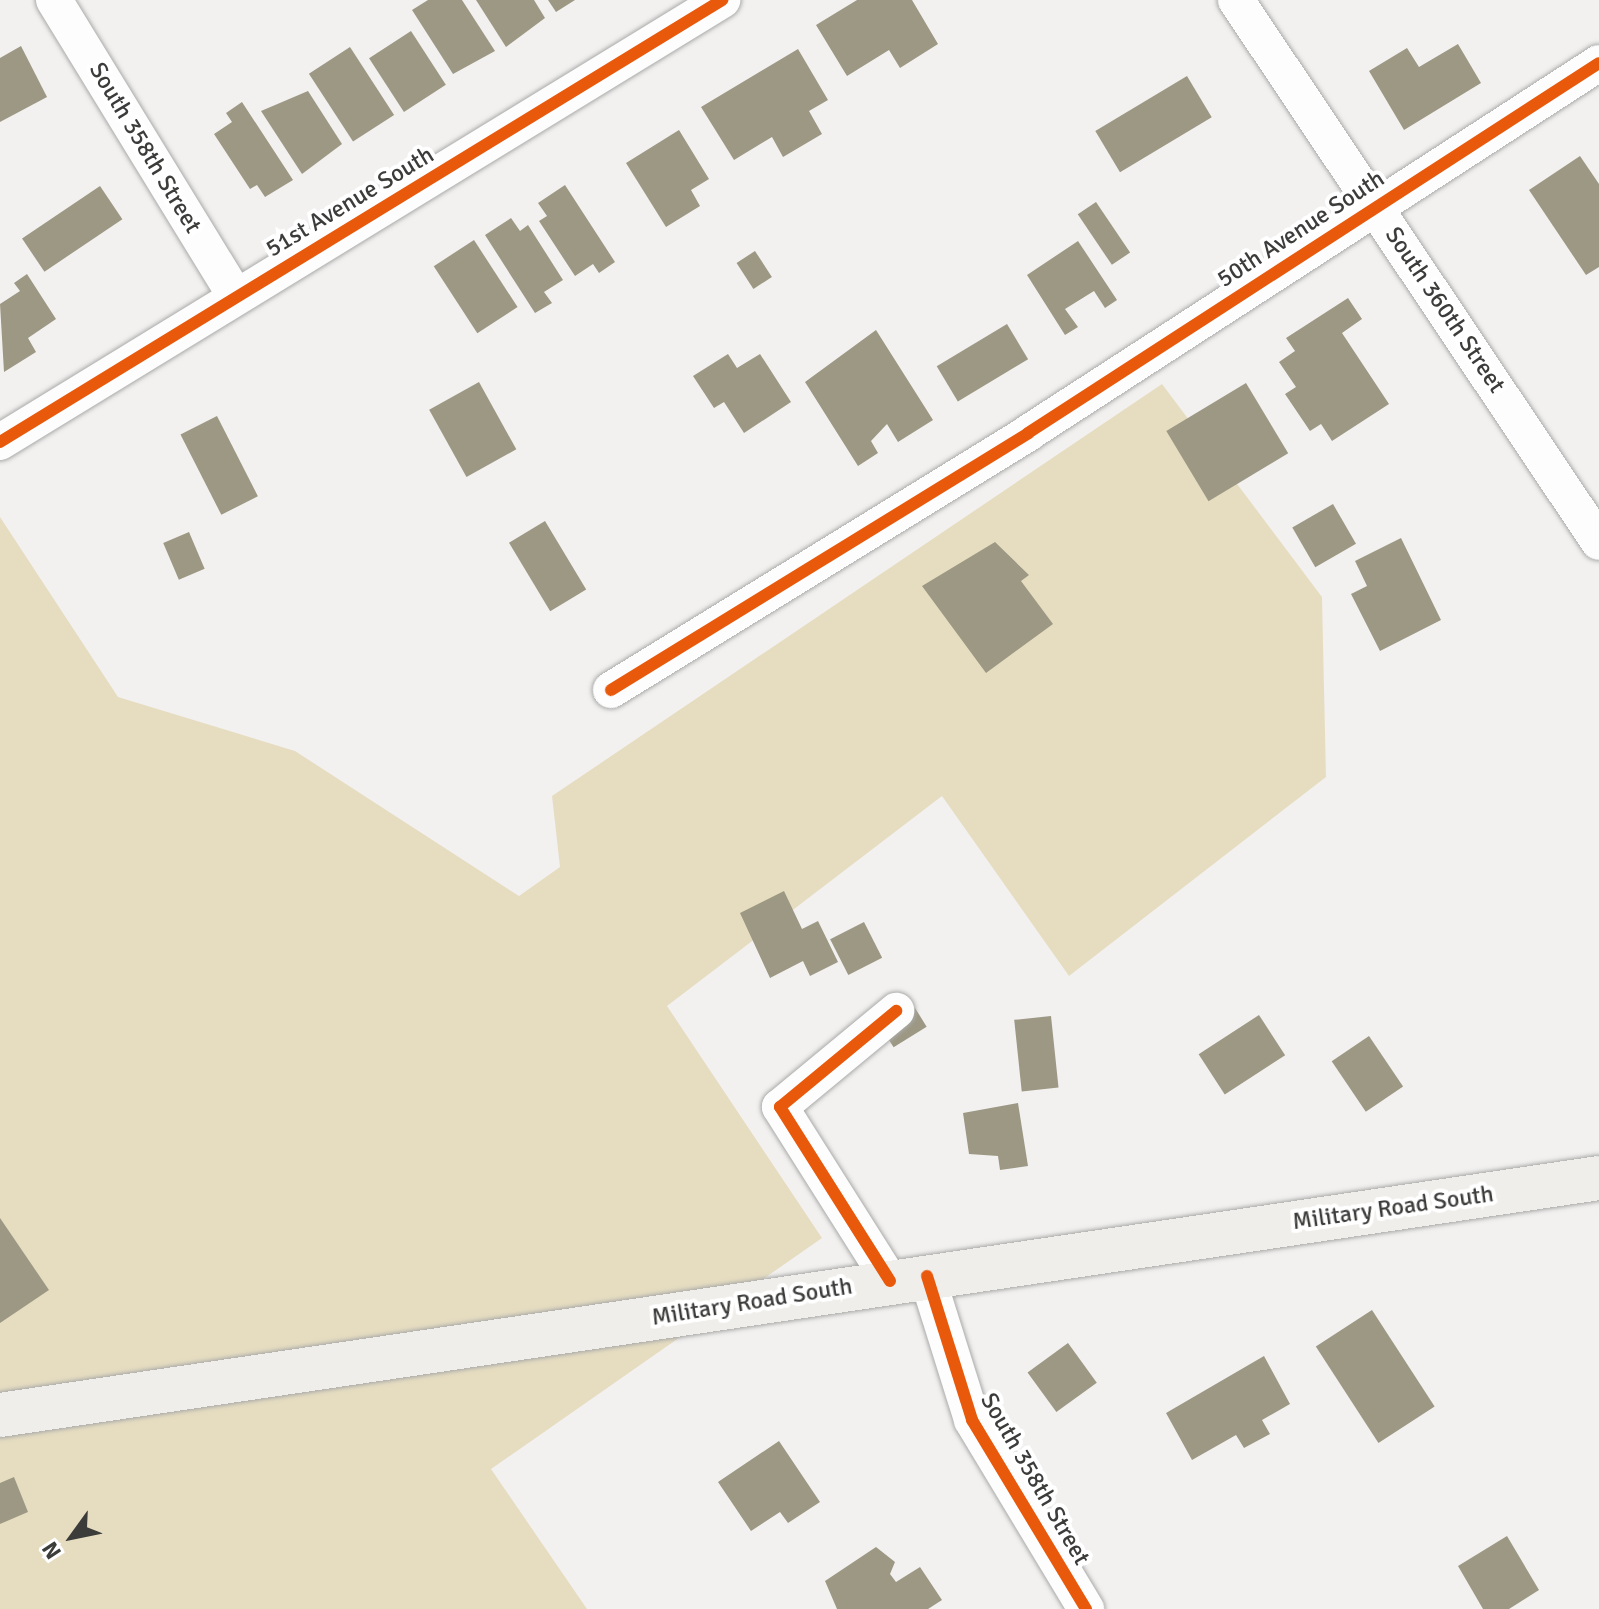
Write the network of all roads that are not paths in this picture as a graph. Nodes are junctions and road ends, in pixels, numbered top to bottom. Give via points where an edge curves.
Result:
1 (54, 0) edge
2 (722, 0) edge
3 (1236, 0) edge
4 (1599, 63) edge
5 (1377, 207) junction
6 (236, 297) junction
7 (0, 442) edge
8 (1599, 542) edge
9 (611, 690) dead end
10 (896, 1011) dead end
11 (1599, 1178) edge
12 (909, 1278) junction
13 (0, 1415) edge
14 (1086, 1609) edge

1 - 6 street, South 358th Street
2 - 6 street, 51st Avenue South
3 - 5 street, South 360th Street
4 - 5 street, 50th Avenue South
5 - 8 street, South 360th Street
5 - 9 street, 50th Avenue South via 1028,433
6 - 7 street, 51st Avenue South
10 - 12 street, South 358th Street via 780,1107
11 - 12 main road, Military Road South
12 - 13 main road, Military Road South
12 - 14 street, South 358th Street via 972,1420

